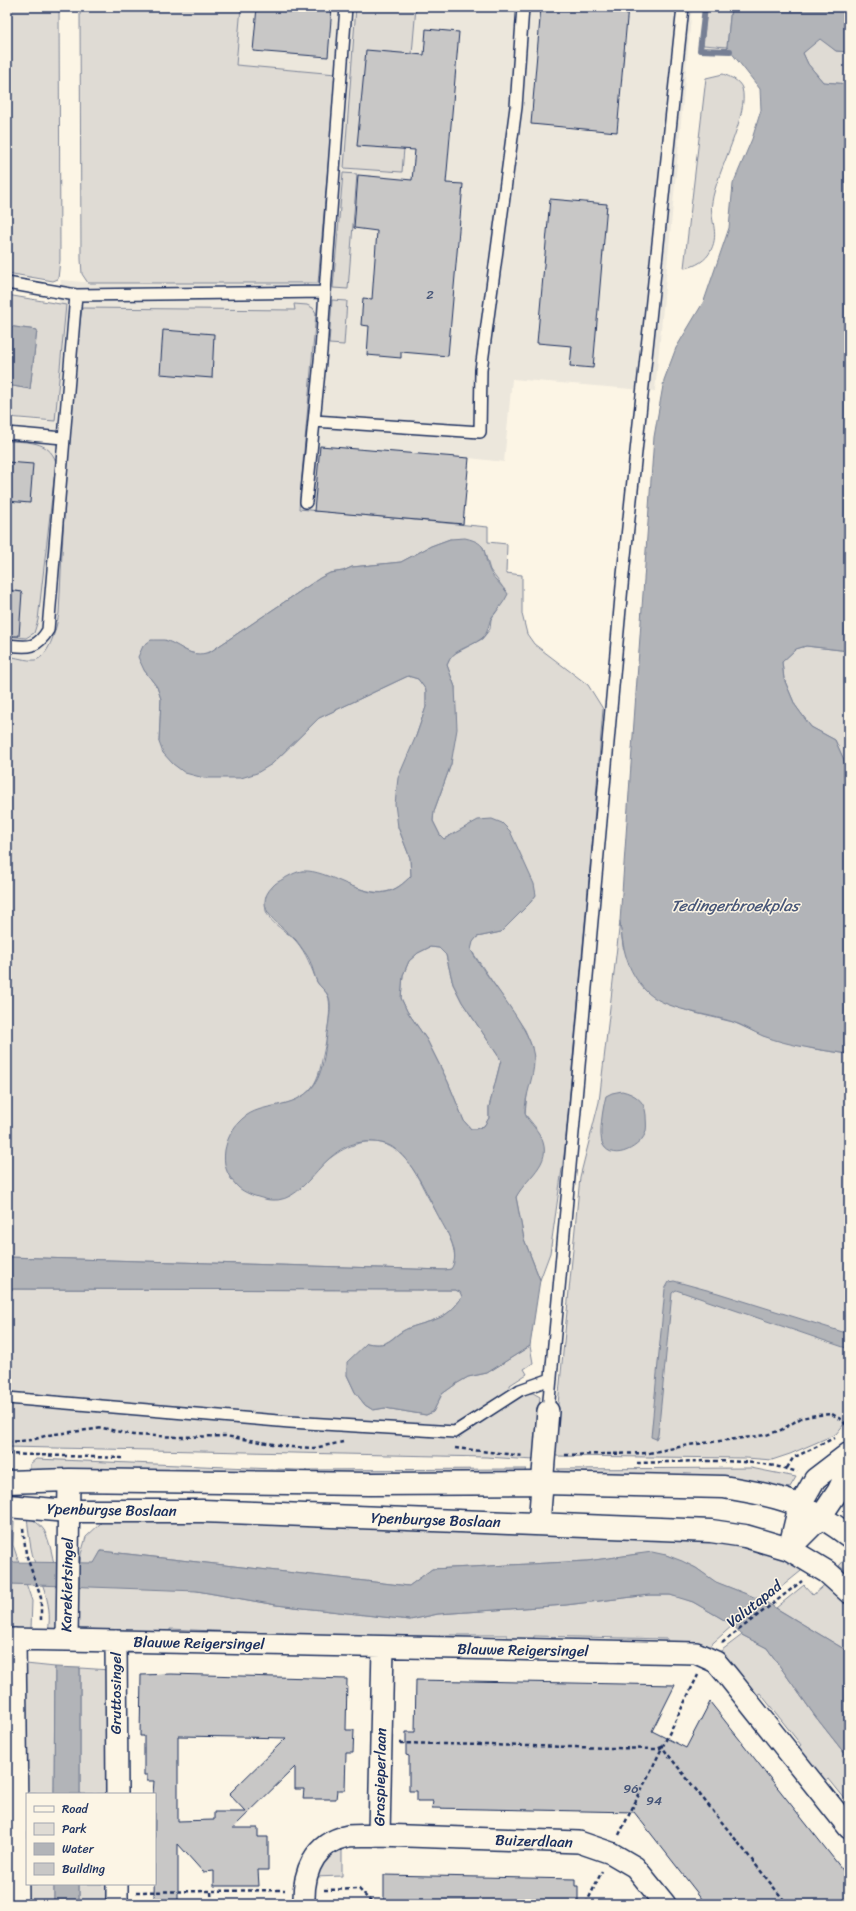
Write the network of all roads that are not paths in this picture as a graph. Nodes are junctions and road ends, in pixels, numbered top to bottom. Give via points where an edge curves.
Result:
1 (346, 7) edge
2 (523, 7) edge
3 (683, 7) edge
4 (7, 283) edge
5 (324, 292) junction
6 (76, 295) junction
7 (314, 421) junction
8 (7, 433) edge
9 (63, 438) junction
10 (306, 502) dead end
11 (7, 645) edge
12 (551, 1379) junction
13 (7, 1398) edge
14 (548, 1411) joint
15 (849, 1453) edge
16 (849, 1468) edge
17 (69, 1480) junction
18 (7, 1482) edge
19 (542, 1483) junction
20 (7, 1506) edge
21 (799, 1507) junction
22 (68, 1511) junction
23 (820, 1518) junction
24 (539, 1524) junction
25 (849, 1536) edge
26 (789, 1549) junction
27 (849, 1592) edge
28 (11, 1639) edge
29 (67, 1640) junction
30 (116, 1641) junction
31 (383, 1647) junction
32 (116, 1793) edge
33 (849, 1828) edge
34 (379, 1835) junction
35 (304, 1897) edge
36 (18, 1904) edge
37 (665, 1904) edge

1 - 5 lane
2 - 7 lane via 516,107 481,370 480,432
3 - 12 lane via 623,575
4 - 6 lane
5 - 6 lane
5 - 7 lane
6 - 9 lane
7 - 10 lane
8 - 9 lane
9 - 11 lane via 48,630 42,640 33,646
12 - 13 lane via 520,1390 455,1432 290,1422
12 - 14 lane
14 - 19 street
15 - 21 street via 815,1479
16 - 23 street via 838,1491
17 - 18 main road, Ypenburgse Boslaan
17 - 19 main road, Ypenburgse Boslaan via 370,1484
17 - 22 street, Karekietsingel
19 - 21 main road, Ypenburgse Boslaan via 724,1487 790,1502
19 - 24 street
20 - 22 main road, Ypenburgse Boslaan
21 - 23 main road, Ypenburgse Boslaan
21 - 26 street
22 - 24 main road, Ypenburgse Boslaan via 202,1511
22 - 29 street, Karekietsingel
23 - 25 main road, Ypenburgse Boslaan
23 - 26 street
24 - 26 main road, Ypenburgse Boslaan via 711,1531 745,1536
26 - 27 main road, Ypenburgse Boslaan via 827,1572
28 - 29 street, Karekietsingel
28 - 36 street, Karekietsingel
29 - 30 street, Gruttosingel
30 - 31 street, Blauwe Reigersingel
30 - 32 street, Gruttosingel
31 - 33 street, Blauwe Reigersingel via 696,1653 713,1651 716,1662
31 - 34 street, Graspieperlaan
34 - 35 street, Graspieperlaan via 347,1836 317,1853 308,1867
34 - 37 street, Buizerdlaan via 579,1842 611,1853 635,1868

